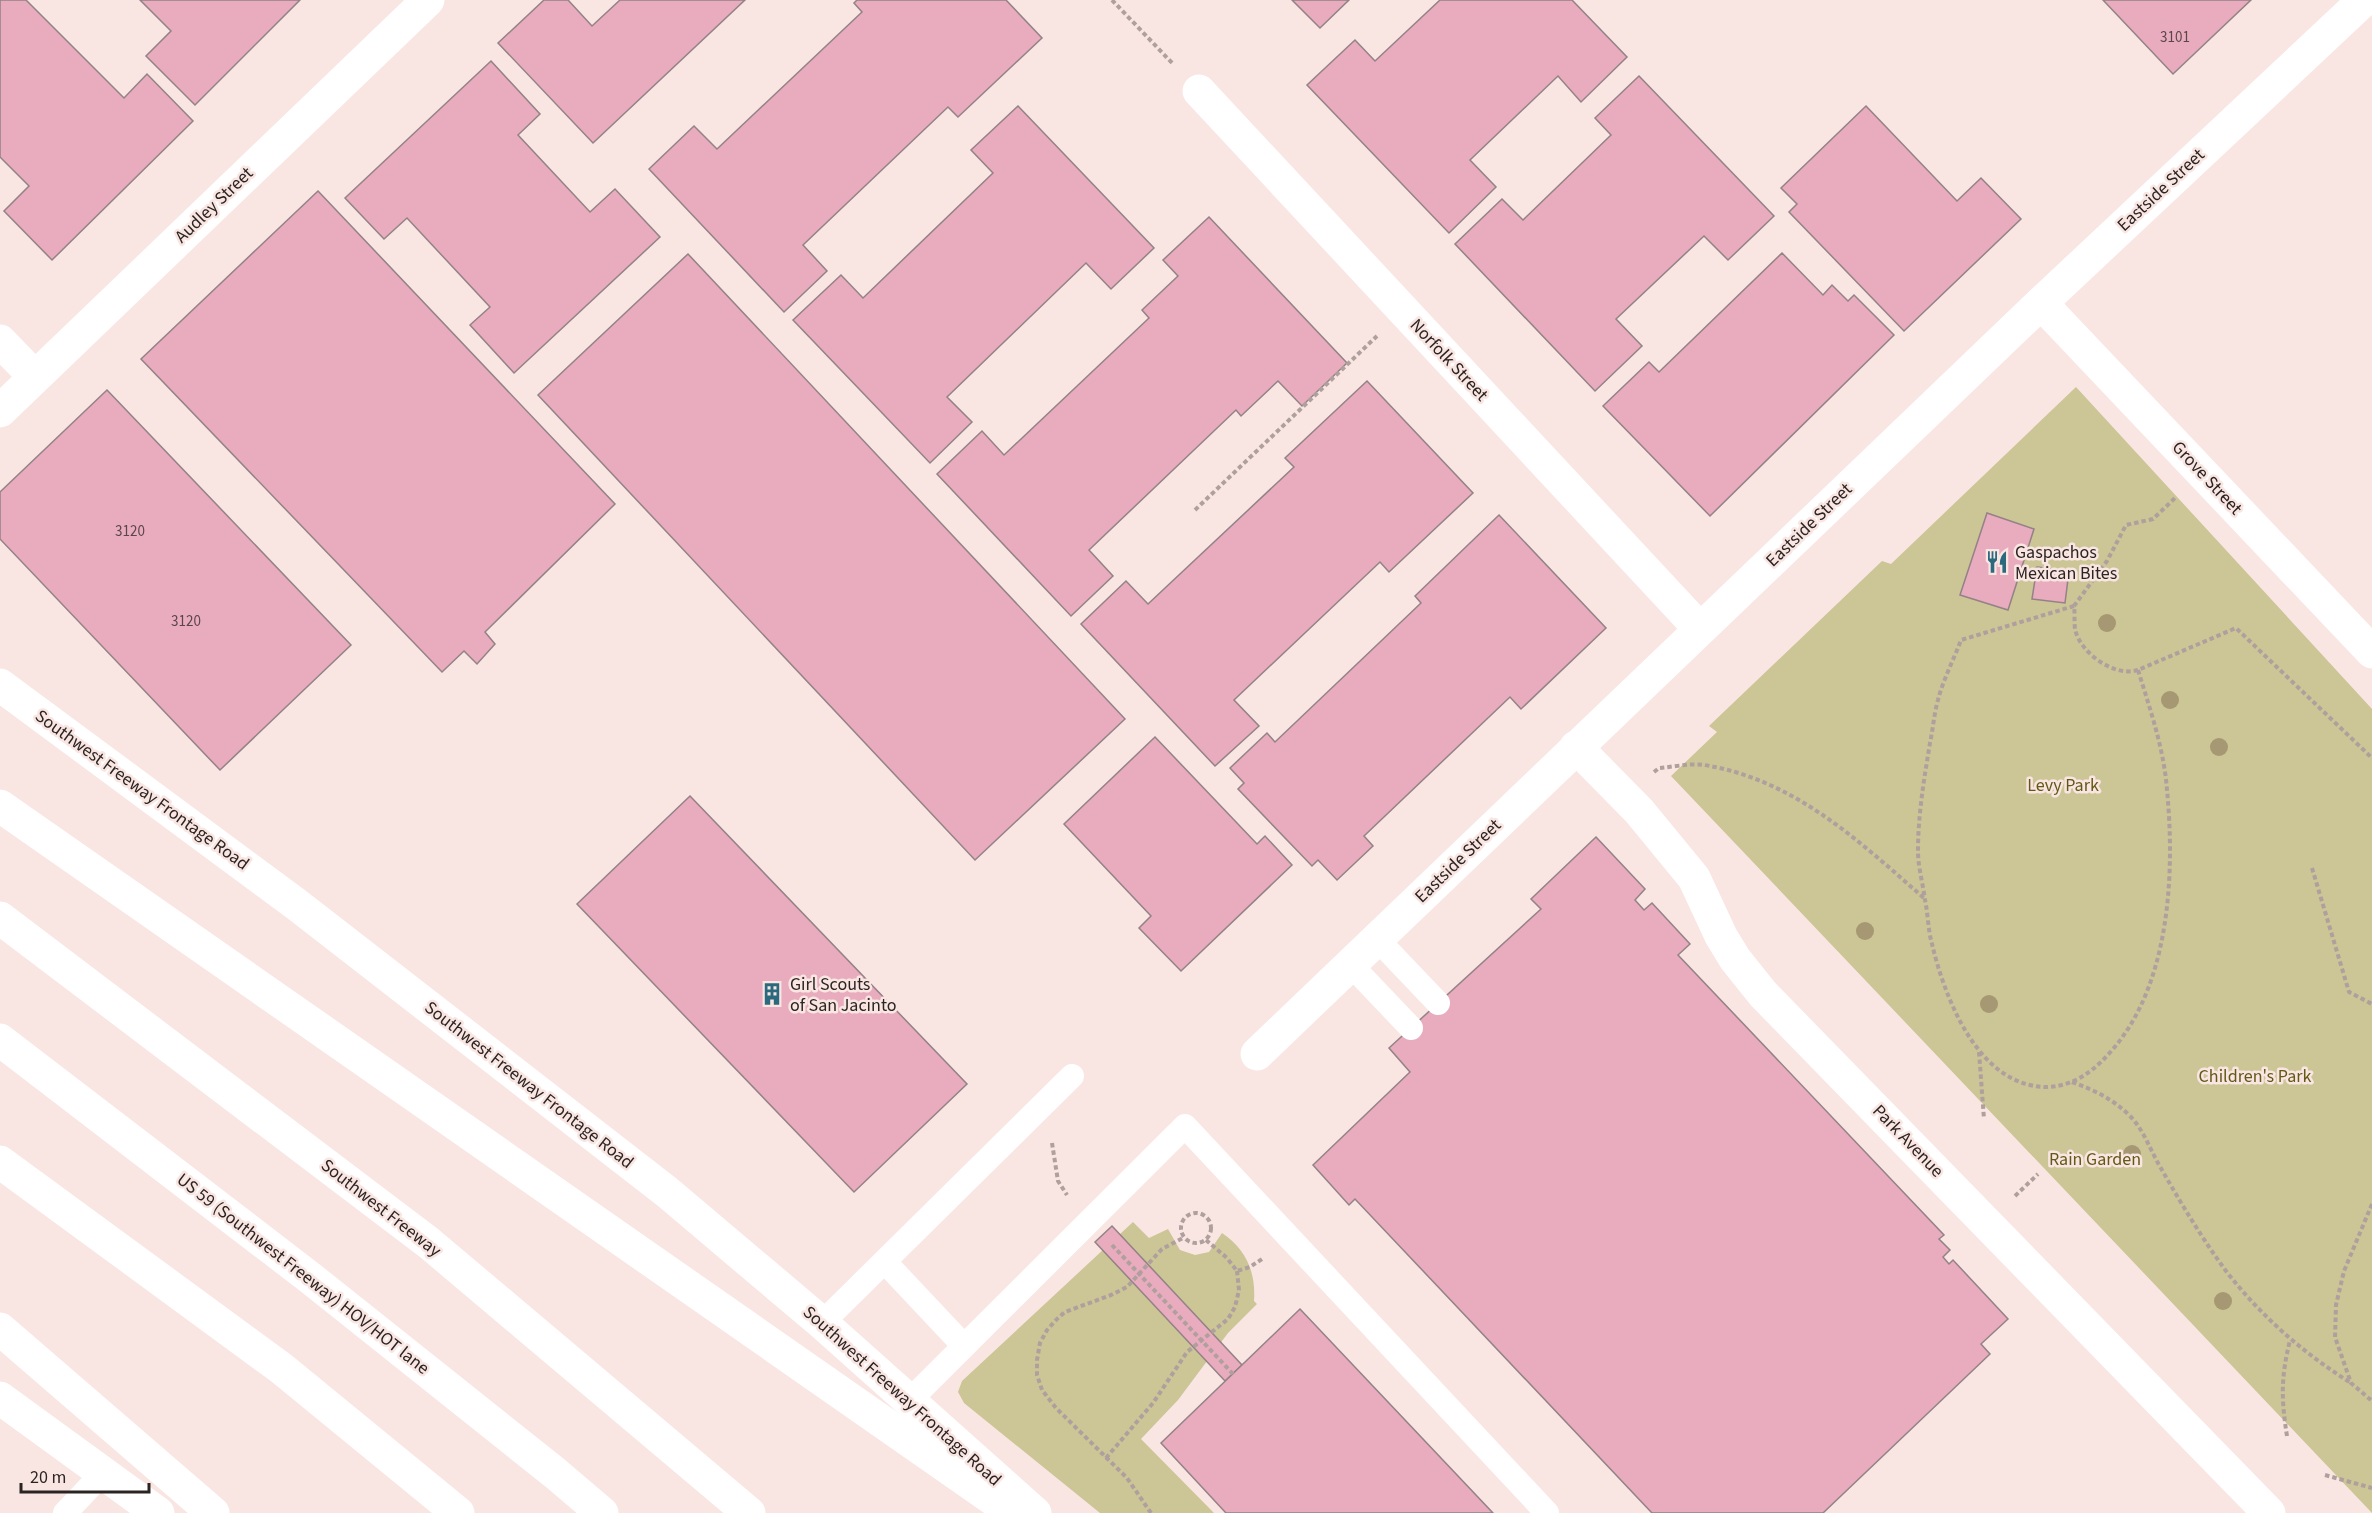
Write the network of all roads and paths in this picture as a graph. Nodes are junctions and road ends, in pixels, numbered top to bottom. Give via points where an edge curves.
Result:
1 (428, 0) edge
2 (1112, 0) edge
3 (2364, 0) edge
4 (1199, 92) joint
5 (2041, 303) junction
6 (1404, 311) junction
7 (0, 341) edge
8 (35, 377) junction
9 (0, 411) edge
10 (2202, 472) junction
11 (1195, 510) dead end
12 (2074, 606) junction
13 (1700, 629) junction
14 (2372, 652) edge
15 (2138, 670) junction
16 (0, 685) edge
17 (1576, 747) junction
18 (2372, 758) edge
19 (1626, 798) junction
20 (0, 806) edge
21 (2312, 868) dead end
22 (1925, 899) junction
23 (0, 918) edge
24 (1377, 939) junction
25 (1350, 965) junction
26 (1438, 1003) dead end
27 (2372, 1004) edge
28 (1411, 1028) dead end
29 (0, 1040) edge
30 (1978, 1051) junction
31 (1257, 1054) dead end
32 (1072, 1076) dead end
33 (2071, 1082) junction
34 (1984, 1119) dead end
35 (0, 1162) edge
36 (2038, 1174) dead end
37 (2013, 1197) dead end
38 (2372, 1204) edge
39 (1183, 1238) junction
40 (885, 1262) junction
41 (1237, 1271) dead end
42 (822, 1323) junction
43 (0, 1329) edge
44 (2290, 1340) junction
45 (964, 1346) junction
46 (2351, 1383) junction
47 (0, 1398) edge
48 (909, 1401) junction
49 (2372, 1401) edge
50 (2287, 1436) dead end
51 (1106, 1458) junction
52 (103, 1473) junction
53 (2325, 1475) dead end
54 (2372, 1488) edge
55 (65, 1513) edge
56 (158, 1513) edge
57 (213, 1513) edge
58 (458, 1513) edge
59 (602, 1513) edge
60 (749, 1513) edge
61 (1013, 1513) edge
62 (1035, 1513) edge
63 (1151, 1513) edge
64 (1547, 1513) edge
65 (2269, 1513) edge

1 - 8 main road, Audley Street
2 - 4 path
3 - 5 main road, Eastside Street
4 - 6 main road, Norfolk Street
5 - 10 main road, Grove Street
5 - 13 main road, Eastside Street
6 - 11 path
6 - 13 main road, Norfolk Street
7 - 8 main road
8 - 9 main road, Audley Street
10 - 12 path via 2153,519 2126,525 2107,561
10 - 14 main road, Grove Street
12 - 15 path via 2075,630 2094,657 2123,671
12 - 22 path via 1961,640 1938,699 1922,792 1918,853
13 - 17 main road, Eastside Street
15 - 18 path via 2236,628
15 - 33 path via 2167,789 2170,868 2164,919 2156,967 2143,1006 2096,1070
16 - 42 main road, Southwest Freeway Frontage Road via 572,1117
17 - 19 main road, Park Avenue
17 - 24 main road, Eastside Street
19 - 22 path via 1659,768 1703,765 1750,777 1827,816
19 - 65 main road, Park Avenue via 1694,878 1721,936 1763,994
20 - 61 main road
21 - 27 path via 2349,993
22 - 30 path via 1932,943 1950,1000
23 - 60 main road, Southwest Freeway via 429,1243
24 - 25 main road, Eastside Street
24 - 26 lane
25 - 28 lane
25 - 31 main road, Eastside Street
29 - 59 main road, US 59 (Southwest Freeway) HOV/HOT lane via 309,1277
30 - 33 path via 1998,1070 2023,1082 2047,1087
30 - 34 path
32 - 40 lane
33 - 44 path via 2098,1092 2132,1118 2183,1207 2226,1270
35 - 58 main road via 281,1368
36 - 37 path
38 - 46 path via 2344,1271 2336,1305 2335,1337
39 - 39 path via 1191,1243 1206,1240 1211,1232 1207,1218 1198,1214 1185,1218 1180,1227
39 - 51 path via 1162,1249 1127,1287 1065,1312 1040,1343 1037,1375 1042,1390
40 - 42 lane
40 - 45 lane
41 - 51 path via 1239,1290 1228,1319 1187,1352 1154,1403
42 - 48 main road, Southwest Freeway Frontage Road
43 - 57 main road
44 - 46 path
44 - 50 path via 2282,1397
45 - 48 lane
45 - 64 lane via 1185,1126
46 - 49 path
47 - 52 main road
48 - 62 main road, Southwest Freeway Frontage Road
51 - 63 path via 1127,1478
52 - 55 lane
52 - 56 main road
53 - 54 path

